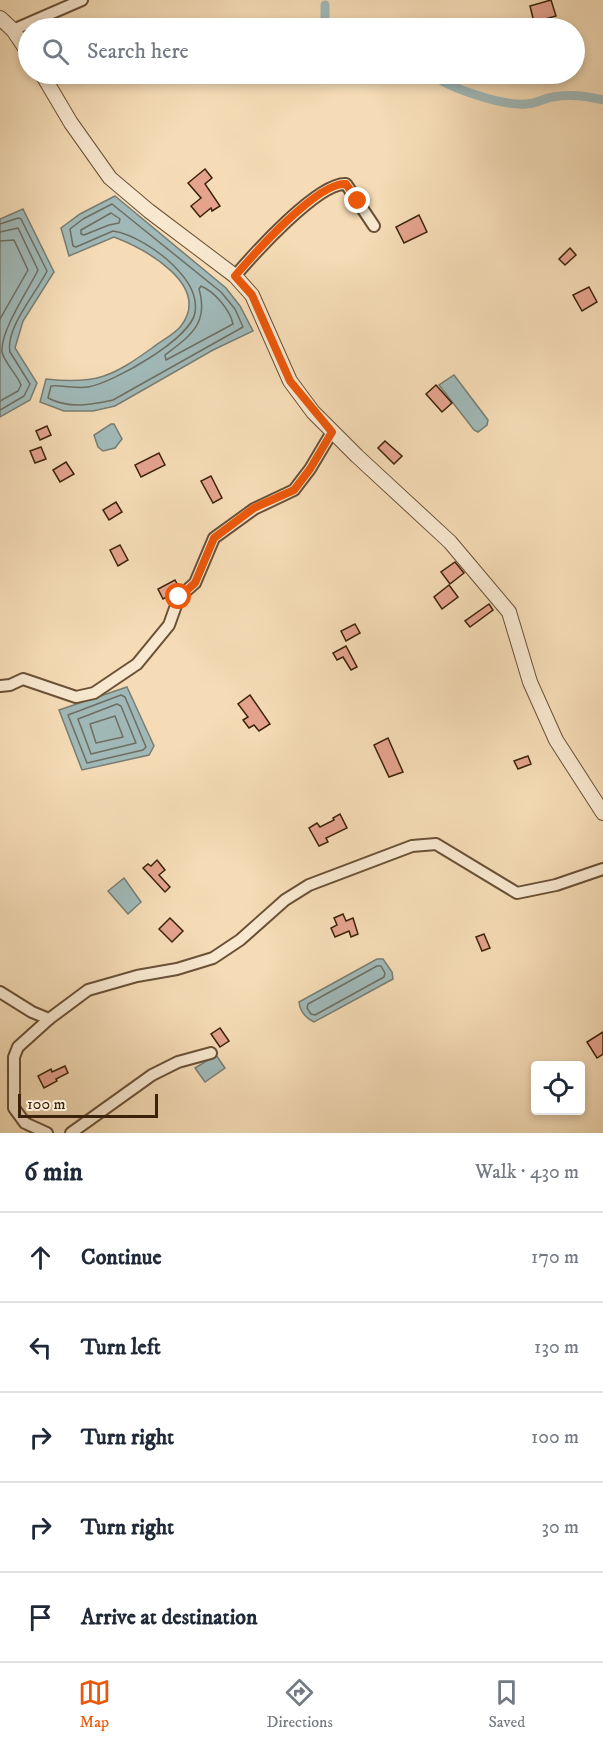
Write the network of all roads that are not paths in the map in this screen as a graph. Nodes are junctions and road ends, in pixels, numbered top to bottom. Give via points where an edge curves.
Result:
1 (82, 0) edge
2 (24, 18) edge
3 (4, 24) edge
4 (18, 40) edge
5 (48, 84) edge
6 (374, 226) dead end
7 (235, 276) junction
8 (332, 432) junction
9 (0, 686) edge
10 (603, 813) edge
11 (603, 869) edge
12 (0, 992) edge
13 (50, 1019) junction
14 (211, 1053) dead end
15 (47, 1133) edge
16 (71, 1133) edge

1 - 2 street
3 - 4 street
5 - 7 street via 110,178
6 - 7 street via 346,184 332,186 286,222
7 - 8 street via 252,295 290,381
8 - 9 street via 294,490 254,508 214,538 195,583 179,597 169,625 137,664 94,693 75,697 23,679
8 - 10 street via 450,542 509,612 530,682 556,740
11 - 13 street via 517,893 436,844 412,846 309,885 213,958 88,990
12 - 13 street
13 - 15 street via 18,1047 14,1057 14,1108 25,1123
14 - 16 street via 178,1062 152,1075

